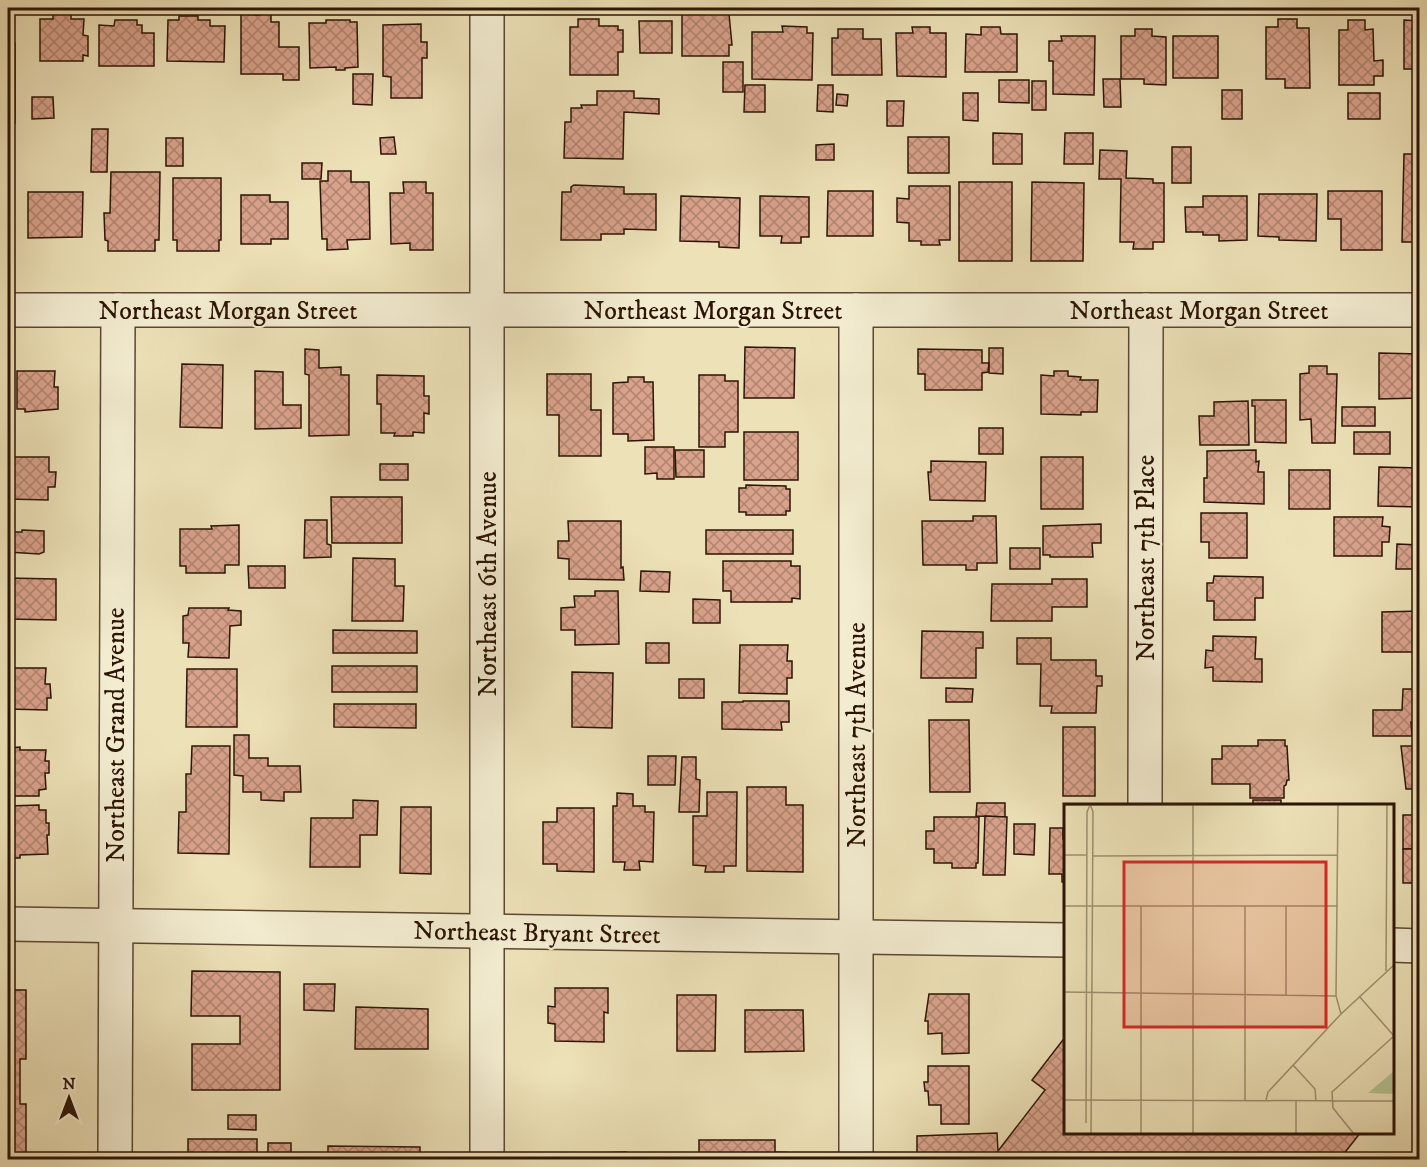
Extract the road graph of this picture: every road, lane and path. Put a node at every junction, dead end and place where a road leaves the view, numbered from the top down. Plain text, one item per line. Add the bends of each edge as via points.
1 (487, 8) edge
2 (487, 309) junction
3 (8, 310) edge
4 (118, 310) junction
5 (856, 310) junction
6 (1146, 310) junction
7 (1419, 310) edge
8 (1145, 804) edge
9 (8, 924) edge
10 (114, 926) junction
11 (487, 931) junction
12 (856, 937) junction
13 (1064, 940) edge
14 (1394, 945) edge
15 (1419, 946) edge
16 (115, 1160) edge
17 (487, 1160) edge
18 (856, 1160) edge

1 - 2 street, Northeast 6th Avenue
2 - 4 street, Northeast Morgan Street
2 - 5 street, Northeast Morgan Street
2 - 11 street, Northeast 6th Avenue
3 - 4 street, Northeast Morgan Street
4 - 10 street, Northeast Grand Avenue
5 - 6 street, Northeast Morgan Street
5 - 12 street, Northeast 7th Avenue
6 - 7 street, Northeast Morgan Street
6 - 8 street, Northeast 7th Place
9 - 10 street, Northeast Bryant Street
10 - 11 street, Northeast Bryant Street
10 - 16 street, Northeast Grand Avenue
11 - 12 street, Northeast Bryant Street
11 - 17 street, Northeast 6th Avenue
12 - 13 street, Northeast Bryant Street
12 - 18 street, Northeast 7th Avenue
14 - 15 street

